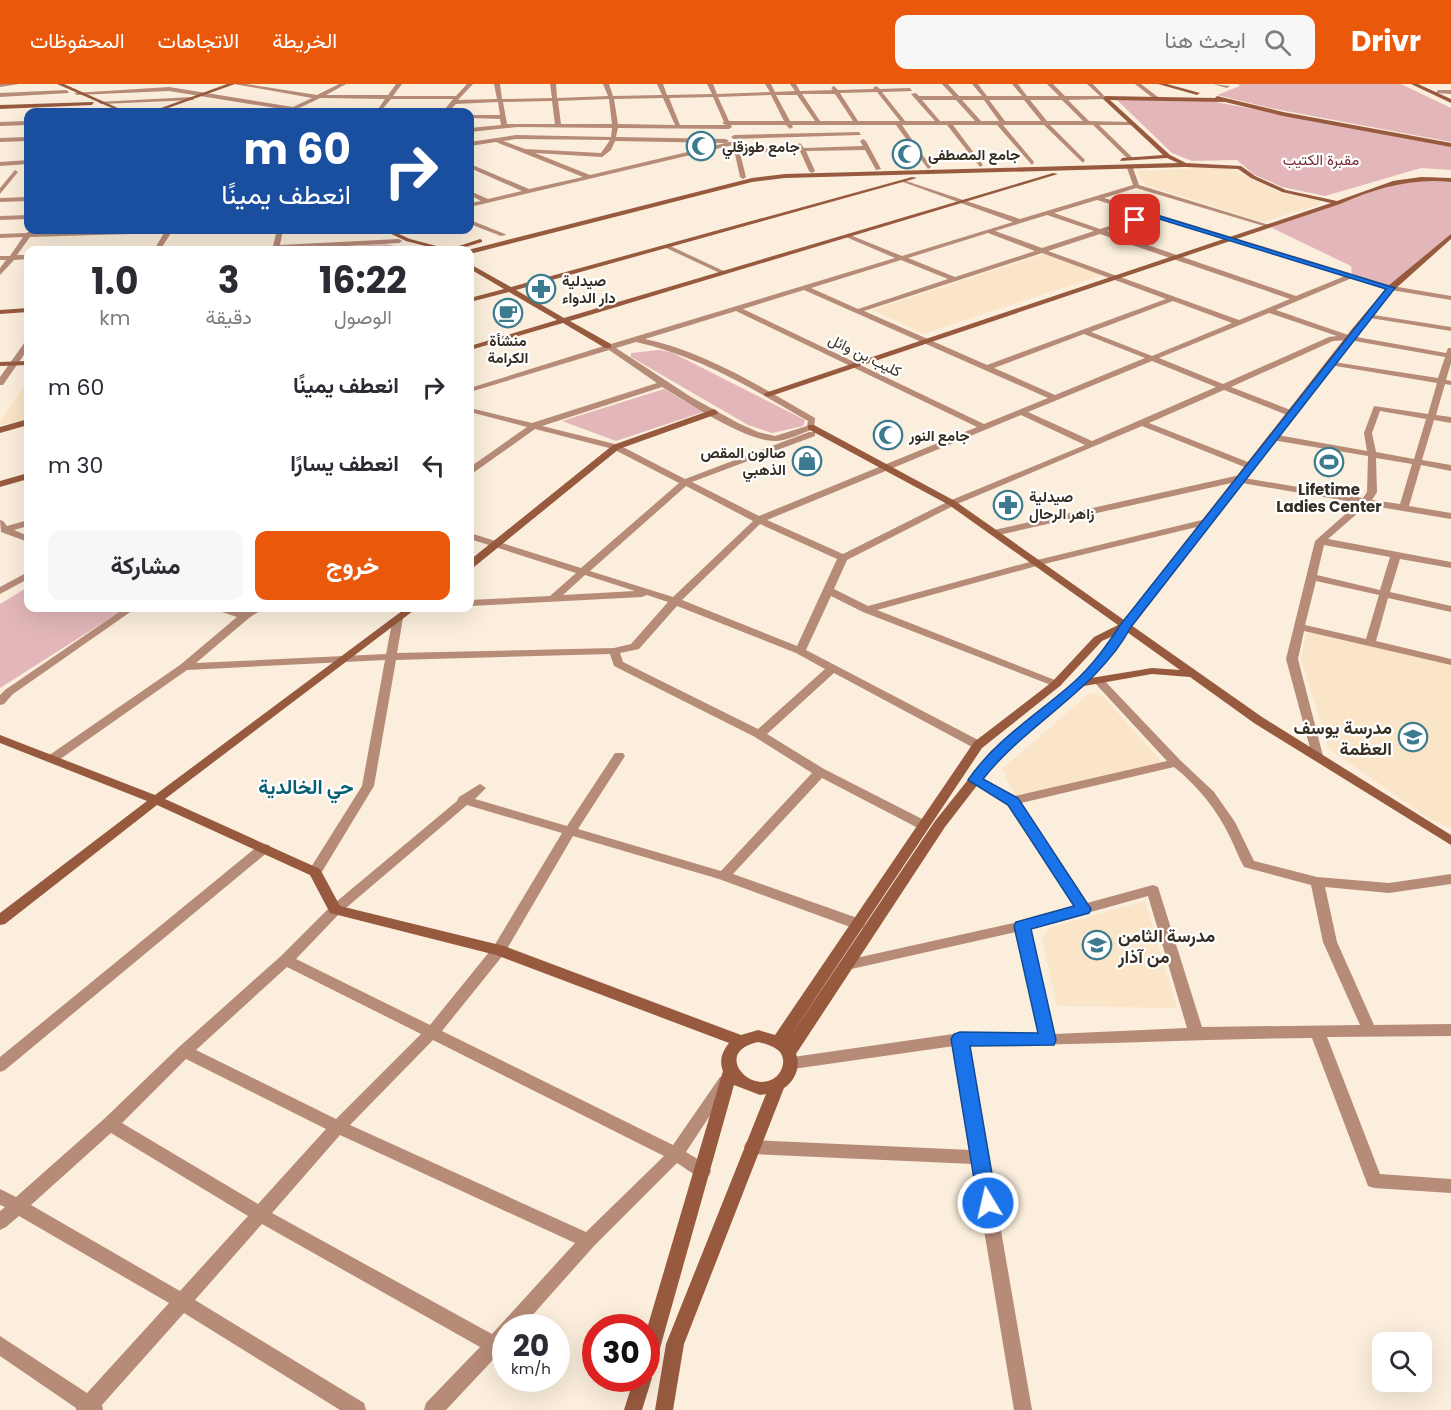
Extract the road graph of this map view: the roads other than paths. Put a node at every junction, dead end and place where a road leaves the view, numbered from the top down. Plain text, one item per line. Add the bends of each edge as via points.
1 (16, 84) edge
2 (49, 84) edge
3 (60, 84) edge
4 (232, 84) edge
5 (237, 84) edge
6 (337, 84) edge
7 (342, 84) edge
8 (399, 84) edge
9 (470, 84) edge
10 (497, 84) edge
11 (553, 84) edge
12 (606, 84) edge
13 (660, 84) edge
14 (710, 84) edge
15 (768, 84) edge
16 (793, 84) edge
17 (831, 84) edge
18 (873, 84) edge
19 (905, 84) edge
20 (945, 84) edge
21 (975, 84) edge
22 (1015, 84) edge
23 (1050, 84) edge
24 (1090, 84) edge
25 (1138, 84) edge
26 (1161, 84) edge
27 (1216, 84) edge
28 (1414, 84) edge
29 (1420, 84) edge
30 (0, 85) edge
31 (1227, 86) dead end
32 (910, 90) junction
33 (879, 91) junction
34 (67, 92) junction
35 (836, 92) junction
36 (1438, 92) junction
37 (77, 93) junction
38 (774, 93) junction
39 (799, 93) junction
40 (1451, 93) edge
41 (203, 94) junction
42 (0, 95) edge
43 (715, 95) junction
44 (319, 96) junction
45 (665, 96) junction
46 (389, 97) junction
47 (612, 97) junction
48 (1155, 97) junction
49 (918, 98) junction
50 (959, 98) junction
51 (984, 98) junction
52 (1025, 98) junction
53 (1061, 98) junction
54 (1105, 98) junction
55 (192, 99) junction
56 (557, 99) junction
57 (0, 100) edge
58 (456, 100) junction
59 (498, 100) junction
60 (1225, 100) junction
61 (1451, 100) edge
62 (101, 102) junction
63 (92, 103) junction
64 (174, 105) junction
65 (24, 106) junction
66 (0, 107) edge
67 (103, 108) edge
68 (115, 108) edge
69 (166, 108) edge
70 (191, 108) edge
71 (287, 108) edge
72 (295, 108) edge
73 (381, 108) edge
74 (449, 108) edge
75 (24, 116) edge
76 (0, 117) edge
77 (474, 117) edge
78 (502, 117) junction
79 (788, 122) junction
80 (818, 122) junction
81 (854, 122) junction
82 (900, 122) junction
83 (938, 122) junction
84 (948, 122) junction
85 (980, 122) junction
86 (24, 123) edge
87 (1001, 123) junction
88 (1045, 123) junction
89 (1091, 123) junction
90 (1131, 123) junction
91 (0, 124) edge
92 (504, 125) junction
93 (558, 125) junction
94 (615, 125) junction
95 (727, 125) junction
96 (678, 126) junction
97 (474, 129) edge
98 (859, 134) junction
99 (795, 135) junction
100 (24, 139) edge
101 (613, 139) junction
102 (0, 140) edge
103 (496, 140) junction
104 (734, 140) junction
105 (474, 143) edge
106 (1451, 145) edge
107 (867, 148) junction
108 (802, 149) junction
109 (524, 151) junction
110 (736, 151) junction
111 (602, 155) junction
112 (1168, 156) junction
113 (1131, 159) junction
114 (611, 160) dead end
115 (1083, 161) junction
116 (24, 162) edge
117 (1032, 163) junction
118 (0, 164) edge
119 (620, 164) dead end
120 (980, 165) junction
121 (1185, 165) junction
122 (474, 167) edge
123 (629, 168) junction
124 (1130, 168) junction
125 (878, 169) junction
126 (1071, 169) junction
127 (930, 170) junction
128 (812, 171) junction
129 (8, 172) dead end
130 (589, 177) junction
131 (744, 177) junction
132 (1451, 180) edge
133 (905, 181) junction
134 (1136, 186) junction
135 (683, 189) dead end
136 (1, 190) edge
137 (527, 190) junction
138 (474, 195) edge
139 (1097, 198) junction
140 (24, 199) edge
141 (0, 200) edge
142 (488, 201) junction
143 (963, 201) junction
144 (1338, 203) junction
145 (474, 205) edge
146 (1047, 213) junction
147 (1153, 214) junction
148 (24, 217) edge
149 (0, 218) edge
150 (1018, 221) junction
151 (474, 224) edge
152 (1266, 225) junction
153 (988, 231) junction
154 (514, 232) dead end
155 (1101, 232) junction
156 (24, 233) edge
157 (29, 234) edge
158 (382, 234) edge
159 (395, 234) edge
160 (503, 235) junction
161 (848, 236) junction
162 (1451, 236) edge
163 (0, 237) edge
164 (1232, 238) junction
165 (399, 241) junction
166 (322, 246) edge
167 (412, 246) edge
168 (433, 246) edge
169 (469, 246) edge
170 (666, 246) junction
171 (474, 251) edge
172 (1042, 251) junction
173 (24, 257) edge
174 (1177, 257) junction
175 (0, 258) edge
176 (11, 258) junction
177 (903, 258) junction
178 (474, 268) edge
179 (0, 273) edge
180 (724, 273) junction
181 (1352, 276) junction
182 (1115, 277) junction
183 (956, 280) junction
184 (803, 287) junction
185 (1391, 288) junction
186 (510, 289) junction
187 (1174, 298) junction
188 (1451, 298) edge
189 (474, 299) edge
190 (1297, 299) junction
191 (24, 303) edge
192 (0, 304) edge
193 (736, 308) junction
194 (24, 310) edge
195 (1269, 310) junction
196 (858, 311) junction
197 (0, 312) edge
198 (1370, 316) junction
199 (564, 321) junction
200 (1237, 322) junction
201 (1451, 329) edge
202 (1087, 333) junction
203 (1349, 338) junction
204 (635, 340) junction
205 (924, 341) junction
206 (608, 346) junction
207 (474, 347) edge
208 (24, 350) edge
209 (1450, 354) edge
210 (1152, 358) junction
211 (15, 363) junction
212 (24, 363) edge
213 (1329, 363) junction
214 (0, 364) edge
215 (855, 365) junction
216 (987, 368) junction
217 (1441, 382) junction
218 (0, 383) edge
219 (664, 383) junction
220 (1451, 383) edge
221 (1224, 387) junction
222 (474, 389) edge
223 (768, 395) junction
224 (1053, 397) junction
225 (474, 411) edge
226 (714, 412) junction
227 (1020, 412) junction
228 (1290, 413) junction
229 (1429, 416) junction
230 (1451, 420) edge
231 (24, 423) edge
232 (1143, 423) junction
233 (535, 425) junction
234 (983, 427) junction
235 (815, 429) junction
236 (0, 430) edge
237 (1272, 437) junction
238 (1094, 445) junction
239 (616, 447) junction
240 (1372, 452) junction
241 (1416, 462) junction
242 (1250, 466) junction
243 (886, 467) junction
244 (474, 468) edge
245 (1451, 468) edge
246 (24, 477) edge
247 (1239, 479) junction
248 (685, 482) junction
249 (0, 484) edge
250 (1366, 501) junction
251 (952, 503) junction
252 (1404, 507) junction
253 (1451, 516) edge
254 (759, 520) junction
255 (1206, 522) junction
256 (24, 524) edge
257 (2, 528) edge
258 (994, 533) junction
259 (24, 537) edge
260 (474, 537) edge
261 (1320, 541) junction
262 (499, 544) junction
263 (1396, 554) junction
264 (843, 558) junction
265 (474, 563) edge
266 (1037, 563) junction
267 (1451, 565) edge
268 (579, 572) junction
269 (24, 576) edge
270 (1312, 578) junction
271 (828, 590) junction
272 (0, 591) edge
273 (650, 594) junction
274 (1385, 594) junction
275 (552, 599) junction
276 (675, 601) junction
277 (474, 603) edge
278 (1451, 609) edge
279 (867, 610) junction
280 (125, 612) edge
281 (232, 612) edge
282 (252, 612) edge
283 (406, 612) edge
284 (245, 616) junction
285 (398, 618) junction
286 (1125, 626) junction
287 (1300, 627) junction
288 (1370, 643) junction
289 (614, 651) junction
290 (800, 651) junction
291 (391, 657) junction
292 (345, 658) junction
293 (1451, 662) edge
294 (184, 667) junction
295 (833, 668) junction
296 (1193, 674) junction
297 (1098, 680) junction
298 (1080, 683) junction
299 (1056, 684) junction
300 (0, 702) edge
301 (759, 734) junction
302 (0, 739) edge
303 (978, 745) junction
304 (619, 756) dead end
305 (1317, 756) junction
306 (52, 759) junction
307 (1176, 763) junction
308 (820, 772) junction
309 (975, 780) junction
310 (480, 788) dead end
311 (156, 800) junction
312 (463, 800) junction
313 (1013, 801) junction
314 (923, 825) junction
315 (571, 829) junction
316 (1451, 841) edge
317 (264, 848) junction
318 (315, 872) junction
319 (724, 876) junction
320 (1451, 879) edge
321 (1317, 882) junction
322 (1084, 909) junction
323 (335, 910) junction
324 (0, 920) edge
325 (858, 924) junction
326 (1022, 926) junction
327 (499, 950) junction
328 (286, 960) junction
329 (847, 965) junction
330 (1451, 1030) edge
331 (433, 1031) junction
332 (1370, 1032) junction
333 (1196, 1033) junction
334 (1318, 1033) junction
335 (960, 1039) junction
336 (1048, 1040) junction
337 (740, 1041) junction
338 (184, 1051) junction
339 (787, 1052) junction
340 (0, 1066) edge
341 (730, 1072) junction
342 (777, 1085) junction
343 (110, 1124) junction
344 (338, 1127) junction
345 (752, 1148) junction
346 (676, 1154) junction
347 (980, 1157) junction
348 (703, 1171) junction
349 (1451, 1186) edge
350 (0, 1196) edge
351 (18, 1206) junction
352 (261, 1215) junction
353 (0, 1222) edge
354 (588, 1240) junction
355 (181, 1301) junction
356 (522, 1314) edge
357 (660, 1318) edge
358 (492, 1334) edge
359 (0, 1345) edge
360 (492, 1347) edge
361 (639, 1392) edge
362 (89, 1409) edge
363 (357, 1410) edge
364 (433, 1410) edge
365 (633, 1410) edge
366 (664, 1410) edge
367 (1023, 1410) edge

1 - 30 street
2 - 34 main road
3 - 37 main road
4 - 41 main road
5 - 44 street
6 - 7 street
7 - 44 street
8 - 46 street
9 - 58 street
10 - 59 street
11 - 56 street
12 - 47 street
13 - 45 street
14 - 43 street
15 - 38 street
16 - 39 street
17 - 35 street
18 - 33 street
19 - 32 street
20 - 50 street
21 - 51 street
22 - 52 street
23 - 53 street
24 - 54 street
25 - 48 street
26 - 60 main road
27 - 31 street
28 - 61 main road
29 - 36 main road
32 - 33 street
32 - 49 street
33 - 35 street
33 - 82 street
34 - 42 street
34 - 63 main road
35 - 39 street
35 - 81 street
36 - 40 street
36 - 61 main road
37 - 41 street via 169,89
37 - 62 main road
38 - 39 street
38 - 43 street
38 - 79 street
39 - 80 street
41 - 55 main road
41 - 71 street
43 - 45 street
43 - 95 street
44 - 46 street
44 - 72 street
45 - 47 street
45 - 96 street
46 - 58 street
46 - 73 street
47 - 56 street
47 - 94 street
48 - 54 main road
48 - 60 main road
49 - 50 street
49 - 83 street
50 - 51 street
50 - 85 street
51 - 52 street
51 - 87 street
52 - 53 street
52 - 88 street
53 - 54 street
53 - 89 street
54 - 90 main road
55 - 62 street
55 - 64 main road
56 - 59 street
56 - 93 street
57 - 65 street
58 - 59 street
58 - 74 street
59 - 78 street
60 - 106 main road
62 - 68 main road
63 - 65 main road
63 - 67 main road
64 - 69 main road
64 - 70 street
65 - 66 main road
75 - 76 street
77 - 78 street
78 - 92 street
79 - 80 street
79 - 95 street
79 - 99 street
80 - 81 street
81 - 82 street
81 - 98 street
82 - 83 street
82 - 127 street
83 - 84 street
84 - 85 street
84 - 120 street
85 - 87 street
86 - 91 street
87 - 88 street
87 - 117 street
88 - 89 street
88 - 115 street
89 - 90 street
89 - 113 street
90 - 112 main road
92 - 93 street
92 - 97 street
93 - 94 street
94 - 96 street
94 - 101 street
95 - 96 street
95 - 104 street
98 - 99 street
98 - 107 street
99 - 104 street
99 - 108 street
100 - 102 street
101 - 103 street
101 - 104 street
101 - 111 street
103 - 105 street
103 - 109 street
104 - 110 street
104 - 123 street
107 - 108 street
107 - 125 street
108 - 110 street
108 - 128 street
109 - 111 street
109 - 130 street
110 - 131 street
111 - 114 street
112 - 113 main road
112 - 121 main road
113 - 115 main road
115 - 117 main road
116 - 118 street
117 - 120 main road
119 - 123 street
120 - 127 main road
121 - 124 main road
121 - 144 main road via 1239,167 1284,191
122 - 137 street
123 - 130 street
124 - 126 main road
124 - 134 street
125 - 127 main road
125 - 128 main road
126 - 127 main road
126 - 143 main road
127 - 133 main road
127 - 171 main road via 752,180
128 - 131 main road
129 - 136 street via 15,172
130 - 137 street
131 - 135 main road
132 - 144 main road via 1398,180
133 - 143 street
133 - 170 main road
134 - 139 street
134 - 152 street
137 - 142 street
138 - 142 street
139 - 146 street
139 - 147 street
140 - 141 street
142 - 145 street
143 - 150 street
143 - 161 main road
144 - 152 main road
146 - 150 street
146 - 155 street
147 - 155 street
147 - 164 street
148 - 149 street
150 - 153 street
151 - 160 street
152 - 164 main road
153 - 172 street
153 - 177 street
154 - 160 main road
155 - 172 street
155 - 174 street
156 - 163 street
157 - 176 street
158 - 165 main road
159 - 168 main road
160 - 169 main road
161 - 177 street
161 - 180 main road
162 - 185 main road
164 - 174 main road
164 - 181 street
165 - 166 street
165 - 167 main road
170 - 180 street
170 - 186 main road
172 - 182 street
172 - 183 street
173 - 176 street
174 - 182 main road
174 - 190 street
175 - 176 street
176 - 179 street
177 - 183 street
177 - 184 street
178 - 186 main road
180 - 199 main road
181 - 185 street
181 - 190 street
182 - 187 street
182 - 205 main road
183 - 196 street
184 - 193 street
184 - 196 street
185 - 188 street
185 - 198 main road
186 - 189 main road
186 - 199 main road
187 - 200 street
187 - 202 street
190 - 195 street
191 - 192 main road
193 - 204 street
193 - 215 street, كليب بن وائل
194 - 197 main road
195 - 200 street
195 - 203 street
196 - 205 street
198 - 201 street
198 - 203 main road
199 - 206 main road
199 - 207 main road
200 - 210 street
202 - 210 street
202 - 216 street
203 - 209 street
203 - 213 main road
203 - 221 street via 1332,339
204 - 206 street
204 - 223 street via 664,344
205 - 215 main road
205 - 216 street
206 - 219 street
206 - 222 street
208 - 211 street
209 - 217 street
210 - 221 street
210 - 224 street
211 - 212 main road
211 - 214 main road
211 - 218 street
213 - 217 street
213 - 228 main road
215 - 223 main road
215 - 234 street, كليب بن وائل
216 - 224 street
217 - 220 street
217 - 229 street
219 - 226 street
219 - 233 street
221 - 228 street
221 - 232 street
223 - 235 street via 812,420
224 - 227 street
225 - 233 street
226 - 235 street via 772,439
226 - 239 main road
227 - 234 street
227 - 238 street
228 - 237 main road
229 - 230 street
229 - 240 street via 1377,408 1368,433
229 - 241 street
231 - 236 main road
232 - 238 street
232 - 242 street
233 - 239 street
233 - 244 street
234 - 243 street
235 - 243 main road
235 - 248 street
237 - 240 street
237 - 242 main road
238 - 251 street
239 - 248 street
239 - 262 main road
240 - 241 street
240 - 250 street via 1372,492
241 - 245 street
241 - 252 street
242 - 247 main road
243 - 251 main road
243 - 254 street
246 - 249 main road
247 - 250 street
247 - 255 main road
247 - 258 street
248 - 254 street
248 - 268 street
250 - 252 street
250 - 261 street
251 - 258 main road
251 - 264 street
252 - 253 street
254 - 264 street
254 - 276 street
255 - 266 street
255 - 286 main road
256 - 257 street
257 - 259 street
258 - 266 main road
260 - 262 street
261 - 263 street
261 - 270 street
262 - 265 main road
262 - 268 street
263 - 267 street
263 - 274 street
264 - 271 street
266 - 279 street
266 - 286 main road
268 - 273 street
268 - 275 street
269 - 272 street
270 - 274 street
270 - 287 street
271 - 279 street
271 - 290 street
273 - 275 street
273 - 276 street
274 - 278 street
274 - 288 street
275 - 277 street
276 - 289 street via 635,646
276 - 290 street
279 - 299 street
280 - 300 street
281 - 284 street
282 - 284 street
283 - 285 main road
284 - 294 street
285 - 291 street
285 - 292 main road
286 - 296 main road
286 - 298 main road via 1113,648
286 - 299 main road via 1098,639
287 - 288 street
287 - 305 street via 1292,659
288 - 293 street
289 - 291 street
289 - 301 street via 618,664
290 - 295 street
291 - 292 street
291 - 318 street via 368,786
292 - 294 street
292 - 311 main road
294 - 306 street
295 - 301 street
295 - 303 street
296 - 297 main road via 1152,671
296 - 305 main road
297 - 298 main road
297 - 307 street
298 - 309 main road via 995,754
299 - 303 main road
301 - 308 street
302 - 306 main road
303 - 314 main road
304 - 315 street
305 - 316 main road
306 - 311 main road
307 - 313 street
307 - 321 street via 1191,774 1238,834 1249,864
308 - 314 street
308 - 319 street
309 - 313 street
309 - 329 main road via 940,824
310 - 312 street
311 - 317 main road
311 - 324 main road
312 - 315 street
312 - 323 street
313 - 322 street
314 - 325 main road
315 - 319 street
315 - 327 street
317 - 318 main road
317 - 340 street
318 - 323 main road
319 - 325 street
320 - 321 street via 1389,888
321 - 332 street via 1330,942
322 - 326 street
322 - 333 street via 1153,890
323 - 327 main road
323 - 328 street
325 - 339 main road
326 - 329 street
326 - 336 street
327 - 331 street
327 - 337 main road
328 - 331 street
328 - 338 street
329 - 339 main road
330 - 332 street
331 - 344 street
331 - 346 street
332 - 334 street
333 - 334 street
333 - 336 street
334 - 349 street via 1374,1181
335 - 336 street
335 - 339 street
335 - 347 street
337 - 339 main road via 758,1036
337 - 341 main road via 728,1056
338 - 343 street
338 - 344 street
339 - 342 main road via 791,1072
341 - 342 main road via 750,1087
341 - 346 street
341 - 348 main road
342 - 345 main road
343 - 351 street
343 - 352 street
344 - 352 street
344 - 354 street
345 - 347 street
345 - 366 main road via 675,1344
346 - 348 street
346 - 354 street
347 - 367 street
348 - 357 main road
350 - 351 street
351 - 353 street
351 - 355 street
352 - 355 street
352 - 358 street
354 - 356 street
355 - 362 street
355 - 363 street
359 - 362 street
360 - 364 street
361 - 365 main road

